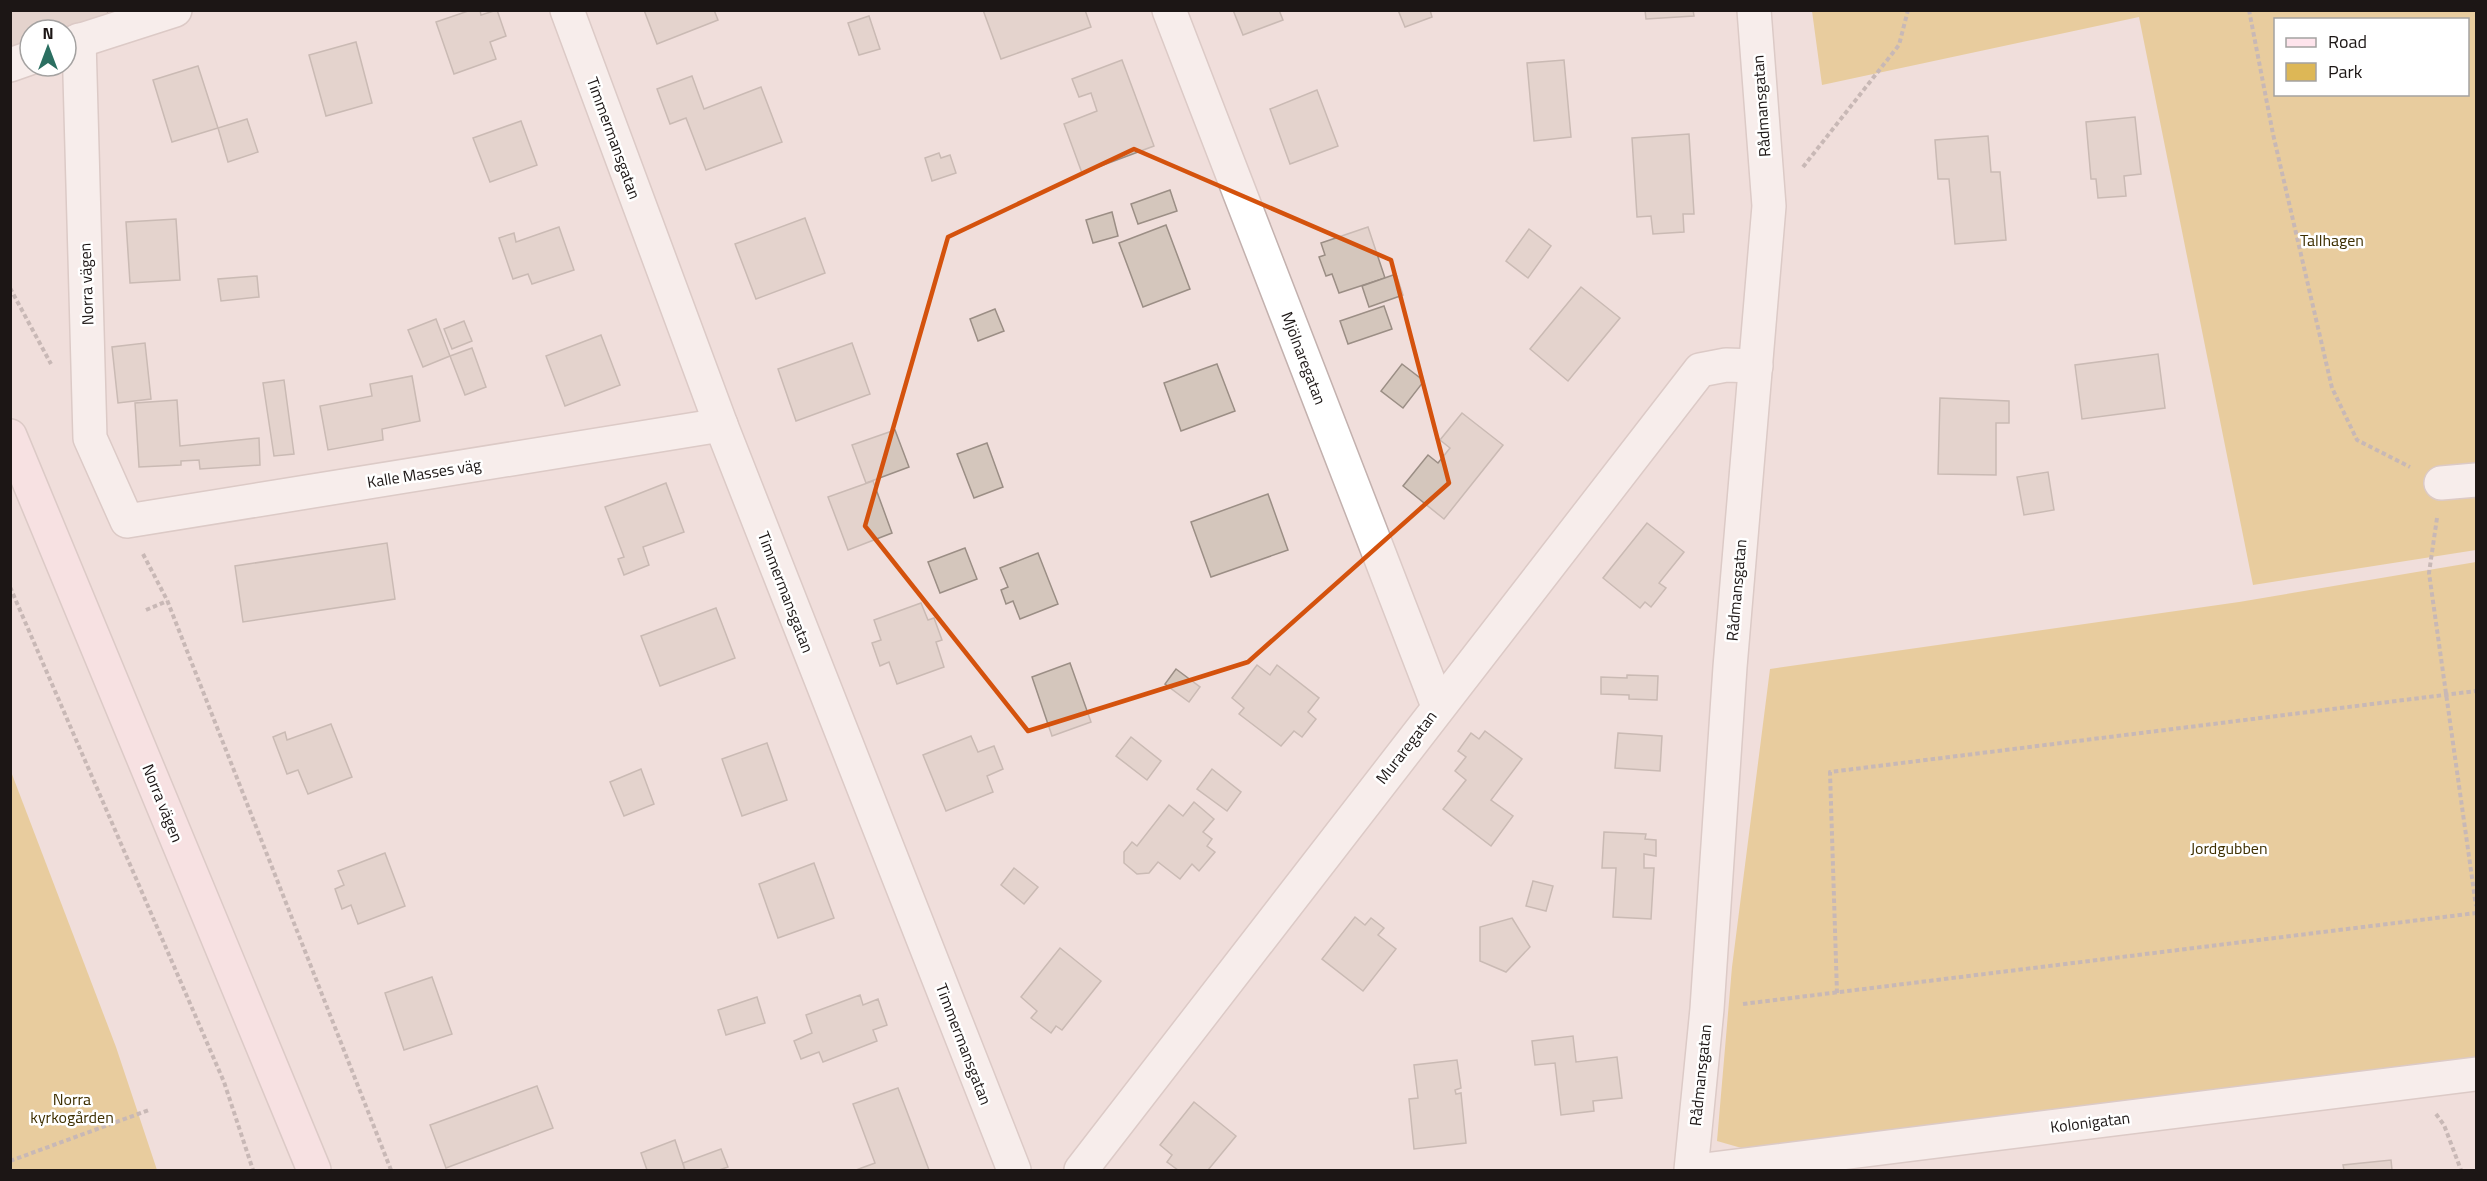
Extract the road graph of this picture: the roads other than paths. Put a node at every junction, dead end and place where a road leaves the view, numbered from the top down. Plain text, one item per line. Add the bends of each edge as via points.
1 (567, 10) edge
2 (1169, 10) edge
3 (1754, 10) edge
4 (161, 13) edge
5 (78, 41) edge
6 (75, 78) edge
7 (1756, 366) junction
8 (721, 425) junction
9 (10, 436) edge
10 (2476, 480) edge
11 (2441, 483) road end
12 (127, 521) joint
13 (1438, 705) junction
14 (2476, 1074) edge
15 (314, 1170) edge
16 (1014, 1170) edge
17 (1081, 1170) edge
18 (1691, 1170) edge
19 (1704, 1170) edge

1 - 8 street, Timmermansgatan
2 - 13 street, Mjölnaregatan
3 - 7 street, Rådmansgatan via 1769,206
4 - 5 street
6 - 12 street, Norra vägen via 90,438
7 - 13 street, Muraregatan via 1726,364 1701,370
7 - 18 street, Rådmansgatan
8 - 12 street, Kalle Masses väg
8 - 16 street, Timmermansgatan
9 - 15 main road, Norra vägen
10 - 11 street
13 - 17 street, Muraregatan
14 - 19 street, Kolonigatan

